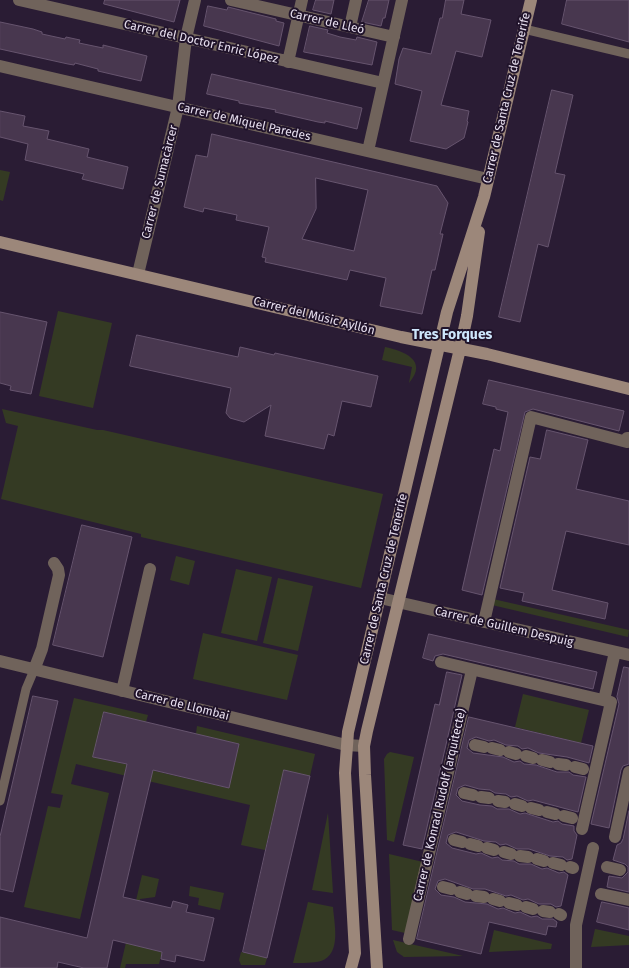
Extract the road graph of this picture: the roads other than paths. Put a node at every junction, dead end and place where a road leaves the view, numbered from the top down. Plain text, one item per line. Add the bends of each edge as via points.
1 (19, 0) edge
2 (195, 0) edge
3 (231, 0) edge
4 (302, 0) edge
5 (356, 0) edge
6 (402, 0) edge
7 (531, 0) edge
8 (247, 2) edge
9 (298, 15) junction
10 (350, 26) junction
11 (524, 29) junction
12 (394, 36) junction
13 (186, 38) junction
14 (629, 54) edge
15 (288, 62) junction
16 (0, 66) edge
17 (383, 83) junction
18 (178, 106) junction
19 (368, 151) junction
20 (488, 179) junction
21 (484, 197) junction
22 (0, 242) edge
23 (138, 274) junction
24 (439, 346) junction
25 (460, 349) junction
26 (629, 389) edge
27 (629, 438) edge
28 (54, 563) dead end
29 (150, 569) dead end
30 (380, 598) junction
31 (399, 602) junction
32 (484, 622) junction
33 (615, 652) junction
34 (629, 655) edge
35 (0, 661) edge
36 (441, 662) dead end
37 (34, 670) junction
38 (472, 670) junction
39 (122, 691) junction
40 (604, 700) junction
41 (346, 744) junction
42 (364, 746) junction
43 (529, 757) junction
44 (629, 773) edge
45 (0, 801) edge
46 (521, 806) junction
47 (624, 822) edge
48 (614, 837) dead end
49 (593, 848) dead end
50 (607, 867) dead end
51 (626, 871) edge
52 (601, 894) dead end
53 (629, 900) edge
54 (409, 939) dead end
55 (351, 968) edge
56 (377, 968) edge
57 (576, 968) edge

1 - 13 street, Carrer del Doctor Enric López
2 - 13 street, Carrer de Sumacàrcer
3 - 8 street, Carrer de Lleó
4 - 9 street
5 - 10 street
6 - 12 street
7 - 11 street, Carrer de Santa Cruz de Tenerife
8 - 9 street, Carrer de Lleó
9 - 10 street, Carrer de Lleó
9 - 15 street
10 - 12 street, Carrer de Lleó
11 - 14 lane
11 - 20 street, Carrer de Santa Cruz de Tenerife
12 - 17 street
13 - 15 street, Carrer del Doctor Enric López
13 - 18 street, Carrer de Sumacàrcer
15 - 17 street, Carrer del Doctor Enric López
16 - 18 street, Carrer de Miquel Paredes
17 - 19 street
18 - 19 street, Carrer de Miquel Paredes
18 - 23 street, Carrer de Sumacàrcer
19 - 20 street, Carrer de Miquel Paredes
20 - 21 street, Carrer de Santa Cruz de Tenerife
21 - 24 street, Carrer de Santa Cruz de Tenerife via 446,312
21 - 25 street, Carrer de Santa Cruz de Tenerife
22 - 23 street, Carrer del Músic Ayllón
23 - 24 street, Carrer del Músic Ayllón
24 - 25 street, Carrer del Músic Ayllón
24 - 30 street, Carrer de Santa Cruz de Tenerife
25 - 26 street, Carrer del Músic Ayllón
25 - 31 street, Carrer de Santa Cruz de Tenerife
27 - 32 street via 627,442 530,417
28 - 37 street via 59,575
29 - 39 street
30 - 31 street, Carrer de Guillem Despuig
30 - 41 street, Carrer de Santa Cruz de Tenerife
31 - 32 street, Carrer de Guillem Despuig
31 - 42 street, Carrer de Santa Cruz de Tenerife
32 - 33 street, Carrer de Guillem Despuig
33 - 34 street, Carrer de Guillem Despuig
33 - 40 street
35 - 37 street, Carrer de Llombai
36 - 38 street
37 - 39 street, Carrer de Llombai
37 - 45 lane via 26,689
38 - 40 street
38 - 43 street, Carrer de Konrad Rudolf (arquitecte)
39 - 41 street, Carrer de Llombai
40 - 43 street via 611,702
41 - 42 street, Carrer de Llombai
41 - 55 street, Carrer de Santa Cruz de Tenerife via 355,953
42 - 56 street, Carrer de Santa Cruz de Tenerife
43 - 46 street
43 - 46 street, Carrer de Konrad Rudolf (arquitecte)
44 - 47 street
46 - 54 street, Carrer de Konrad Rudolf (arquitecte) via 496,900
47 - 48 street
49 - 57 street via 576,926
50 - 51 street
52 - 53 street

